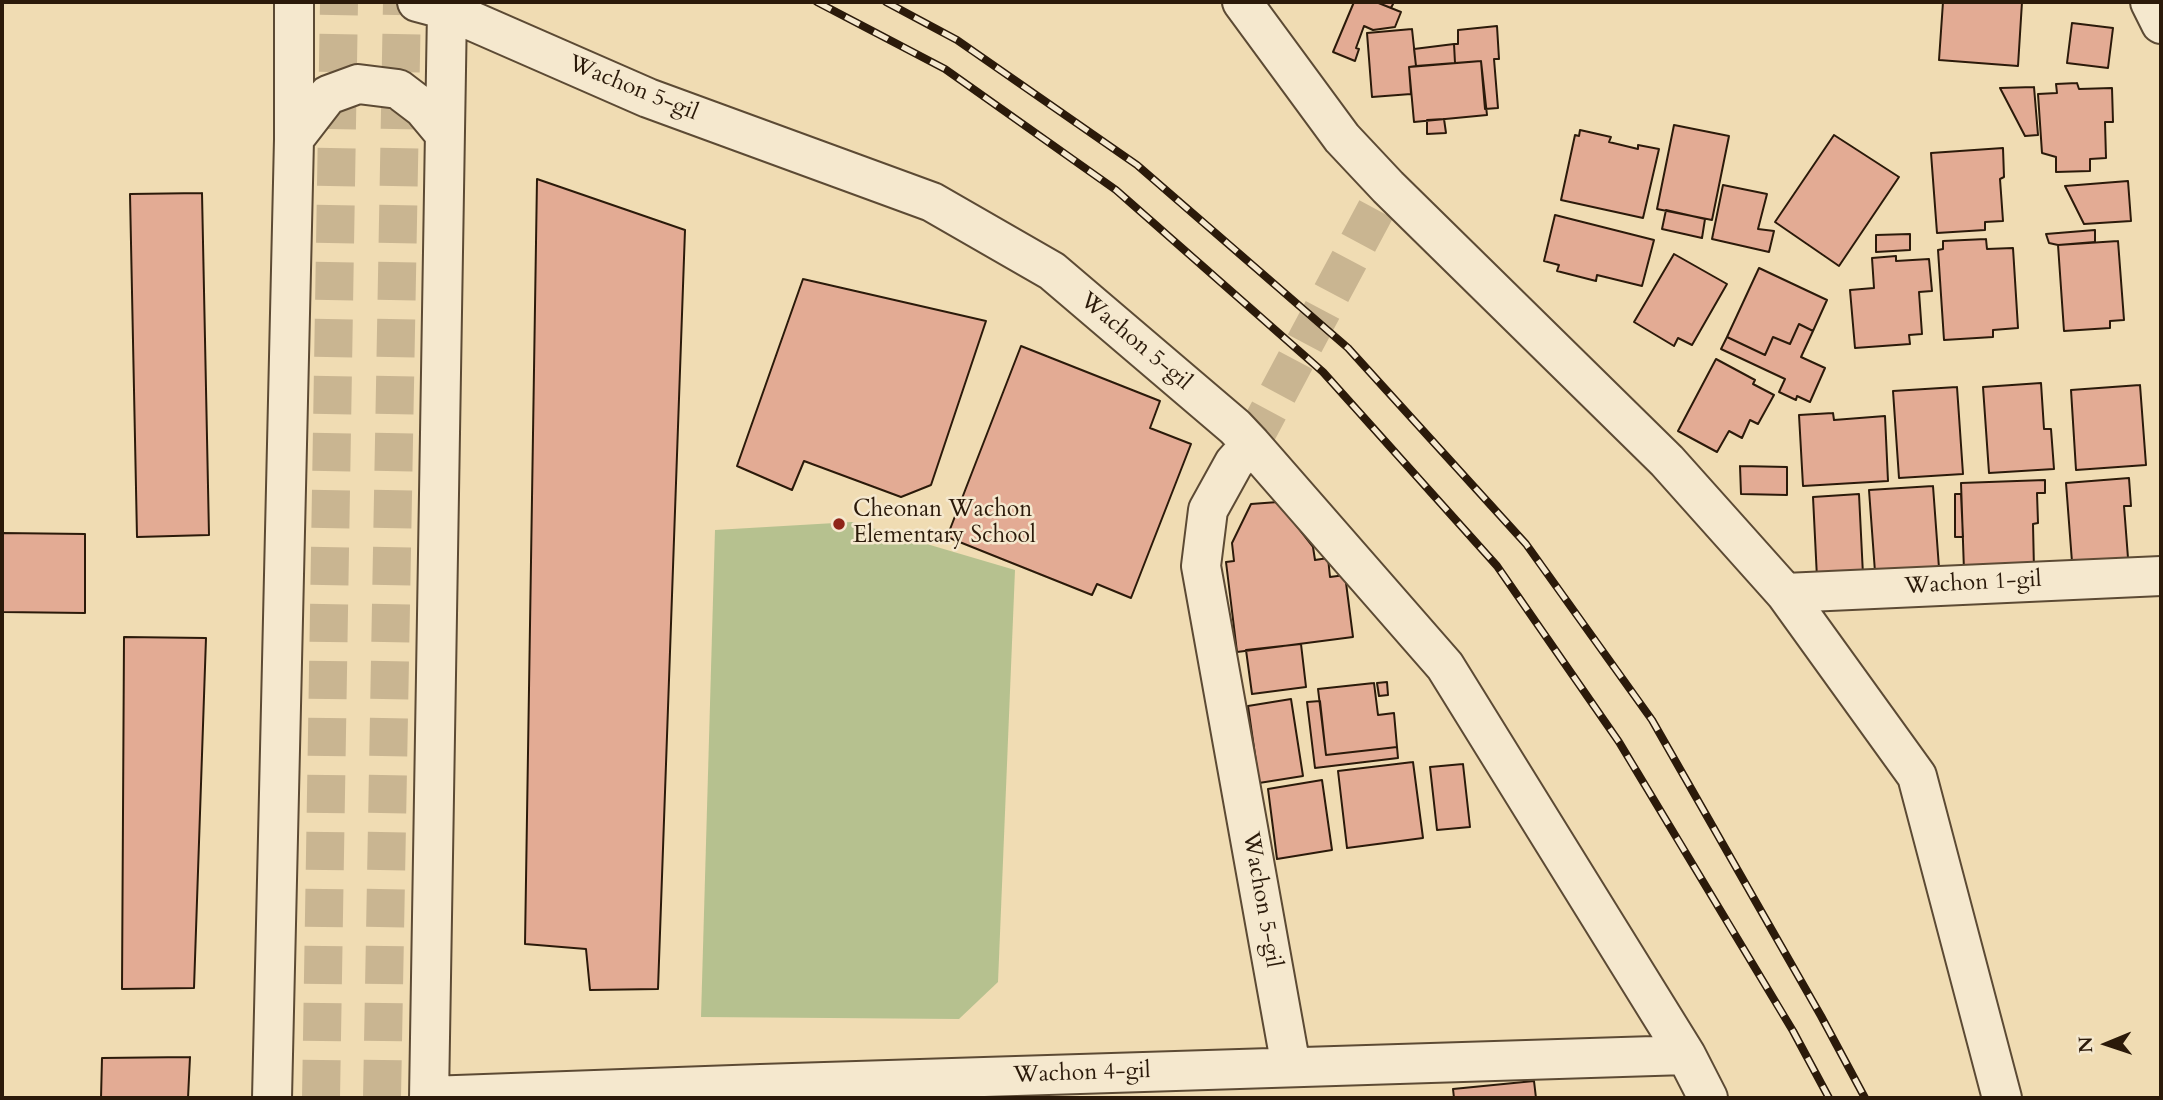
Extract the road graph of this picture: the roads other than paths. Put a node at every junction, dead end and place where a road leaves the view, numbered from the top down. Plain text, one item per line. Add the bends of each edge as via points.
1 (293, 2) edge
2 (1242, 2) edge
3 (2150, 2) edge
4 (432, 6) edge
5 (2161, 24) edge
6 (443, 132) junction
7 (294, 139) junction
8 (1251, 444) junction
9 (2161, 576) edge
10 (1785, 593) junction
11 (1686, 1055) junction
12 (1291, 1067) junction
13 (429, 1097) edge
14 (272, 1098) edge
15 (1708, 1098) edge
16 (2002, 1098) edge

1 - 7 street
2 - 10 street via 1342,138 1667,461
3 - 5 street
4 - 6 street
4 - 8 street, Wachon 5-gil via 648,98 932,202 1052,271
6 - 7 street via 423,107 398,89 358,84 328,94
6 - 13 street
7 - 14 street
8 - 11 street via 1445,666
8 - 12 street, Wachon 5-gil via 1234,463 1208,510 1200,565
9 - 10 street, Wachon 1-gil
10 - 16 street via 1917,776
11 - 12 street, Wachon 4-gil
11 - 15 street
12 - 13 street, Wachon 4-gil

